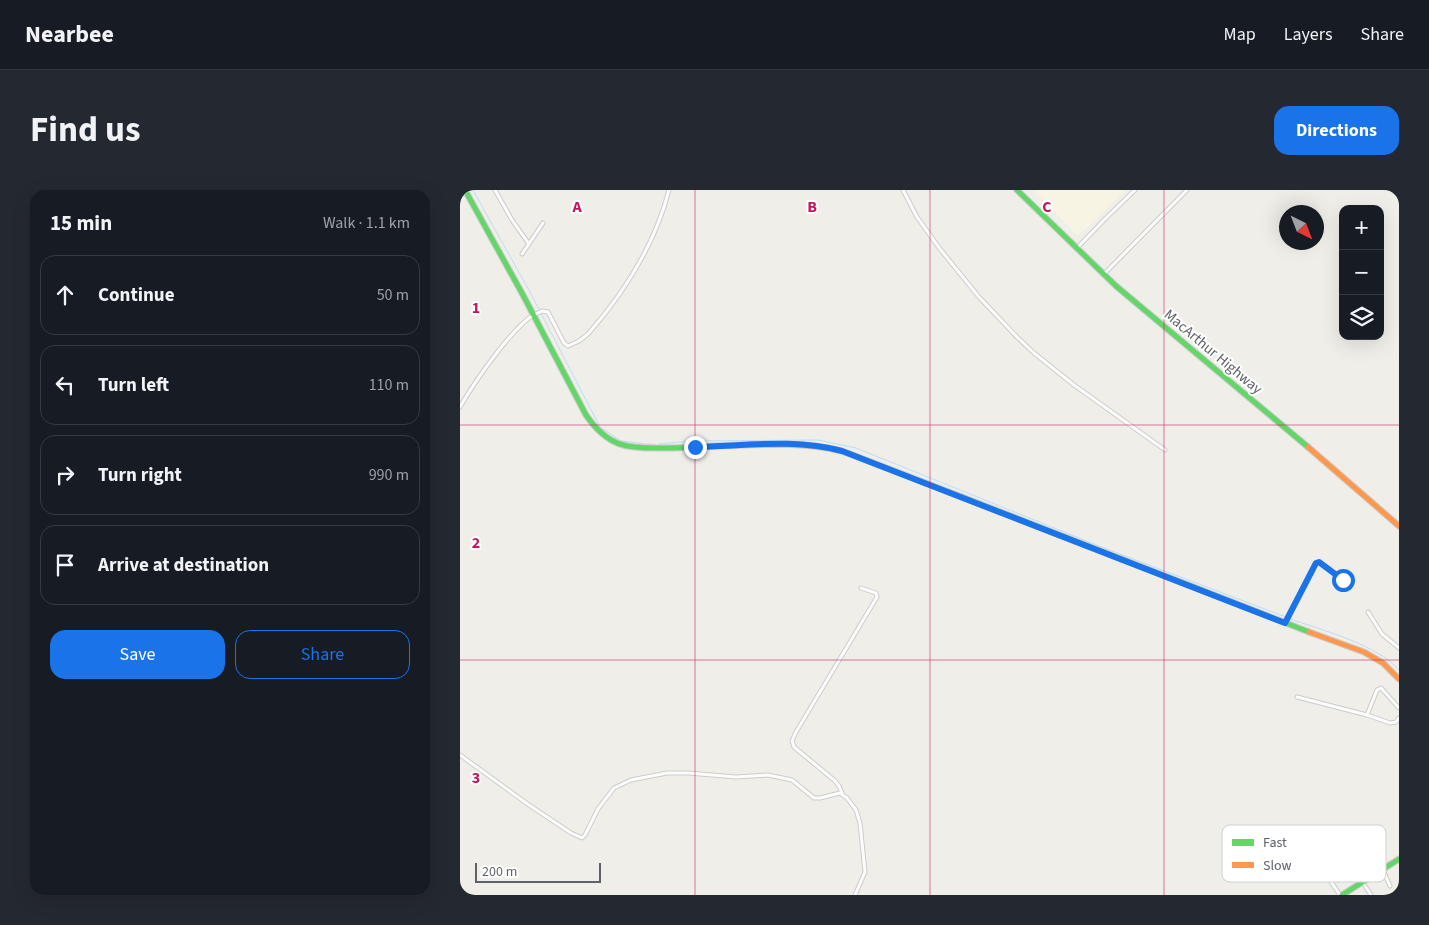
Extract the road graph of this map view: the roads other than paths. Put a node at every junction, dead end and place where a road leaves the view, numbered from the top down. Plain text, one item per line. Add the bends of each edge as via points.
1 (465, 190) edge
2 (495, 190) edge
3 (669, 190) edge
4 (903, 190) edge
5 (1017, 190) edge
6 (1135, 190) edge
7 (1187, 190) edge
8 (543, 223) dead end
9 (528, 244) junction
10 (1077, 249) junction
11 (522, 254) dead end
12 (1104, 275) junction
13 (534, 314) junction
14 (460, 407) edge
15 (1165, 450) dead end
16 (1399, 526) edge
17 (1343, 580) dead end
18 (861, 588) dead end
19 (1368, 612) dead end
20 (1285, 623) junction
21 (1399, 648) edge
22 (1399, 679) edge
23 (1297, 696) dead end
24 (1399, 708) edge
25 (1367, 715) junction
26 (1399, 718) edge
27 (460, 755) edge
28 (842, 794) junction
29 (1399, 859) edge
30 (1386, 868) edge
31 (1386, 877) edge
32 (1332, 882) edge
33 (1363, 883) joint
34 (1390, 886) dead end
35 (855, 895) edge
36 (1341, 895) edge
37 (1371, 895) edge

1 - 13 main road
2 - 9 street
3 - 13 street via 653,236 635,272 588,334 568,346 549,313
4 - 15 street via 940,249 1012,332 1074,385
5 - 10 main road, MacArthur Highway
6 - 10 street
7 - 12 street
8 - 9 street
9 - 11 street
10 - 12 main road, MacArthur Highway
12 - 16 main road, MacArthur Highway
13 - 14 street via 505,343
13 - 20 main road via 590,421 599,433 619,444 646,449 793,444 828,447 864,458
17 - 20 street via 1316,563
18 - 28 street via 876,592 877,596 792,741 799,752 839,786
19 - 21 street via 1382,634
20 - 22 main road via 1364,652 1383,663
23 - 25 street
24 - 25 street via 1379,689
25 - 26 street via 1390,723
27 - 28 street via 529,805 582,838 614,788 627,781 667,773 736,778 768,775 792,780 814,798
28 - 35 street via 856,810 860,823 865,872
29 - 30 main road
31 - 34 street
32 - 36 street
33 - 36 main road
33 - 37 street

